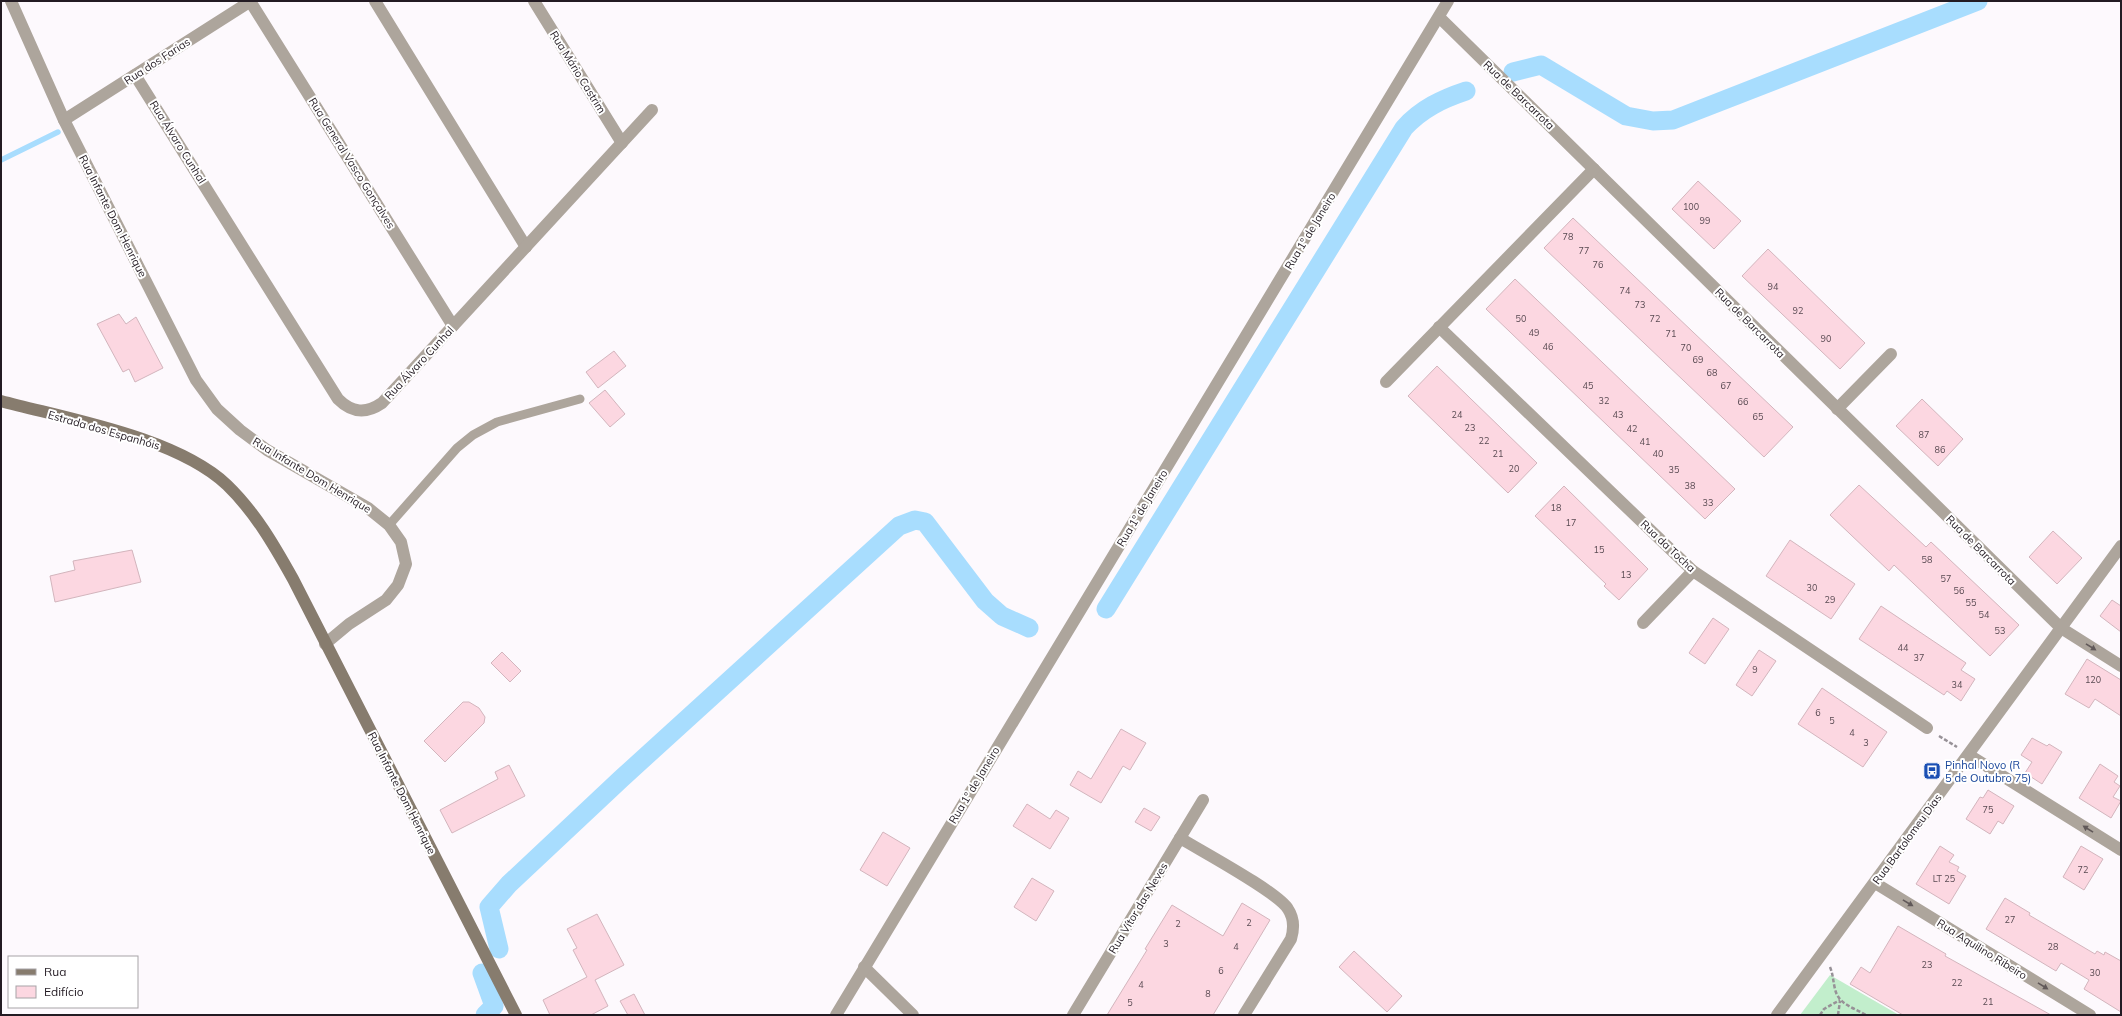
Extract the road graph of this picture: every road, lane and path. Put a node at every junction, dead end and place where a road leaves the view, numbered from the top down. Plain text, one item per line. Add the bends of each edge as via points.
1 (11, 1) edge
2 (251, 1) edge
3 (375, 1) edge
4 (534, 1) edge
5 (1448, 1) edge
6 (1439, 17) junction
7 (136, 74) junction
8 (652, 110) dead end
9 (64, 120) junction
10 (622, 143) junction
11 (1594, 169) junction
12 (526, 247) junction
13 (454, 326) junction
14 (1439, 327) junction
15 (1891, 354) dead end
16 (1386, 382) dead end
17 (580, 399) dead end
18 (1, 401) edge
19 (1837, 409) junction
20 (389, 525) junction
21 (2121, 546) edge
22 (1693, 571) junction
23 (1643, 624) dead end
24 (2061, 628) junction
25 (325, 644) junction
26 (2121, 666) edge
27 (1927, 728) joint
28 (1969, 755) junction
29 (1203, 800) dead end
30 (1180, 838) junction
31 (2121, 850) edge
32 (1875, 883) junction
33 (1823, 954) junction
34 (864, 968) junction
35 (1840, 1000) junction
36 (516, 1015) edge
37 (836, 1015) edge
38 (913, 1015) edge
39 (1073, 1015) edge
40 (1244, 1015) edge
41 (1777, 1015) edge
42 (1820, 1015) edge
43 (1838, 1015) edge
44 (1866, 1015) edge
45 (2090, 1015) edge

1 - 9 street, Rua Infante Dom Henrique
2 - 7 street, Rua dos Farias
2 - 13 street, Rua General Vasco Gonçalves
3 - 12 street
4 - 10 street, Rua Mário Castrim
5 - 6 street, Rua 1º de Janeiro
6 - 11 street, Rua de Barcarrota
6 - 34 street, Rua 1º de Janeiro
7 - 9 street, Rua dos Farias
7 - 13 street, Rua Álvaro Cunhal via 338,399 350,410 364,412 382,403
8 - 10 street, Rua Álvaro Cunhal
9 - 20 street, Rua Infante Dom Henrique via 196,380 217,409 267,450 368,508
10 - 12 street, Rua Álvaro Cunhal
11 - 14 street
11 - 19 street, Rua de Barcarrota
12 - 13 street, Rua Álvaro Cunhal
14 - 16 street
14 - 22 street, Rua da Tocha
15 - 19 street
17 - 20 lane via 496,422 473,435 457,448
18 - 25 main road, Estrada dos Espanhóis via 146,440 185,458 226,484 273,543
19 - 24 street, Rua de Barcarrota
20 - 25 street, Rua Infante Dom Henrique via 401,542 406,564 398,585 386,600 349,624
21 - 24 street, Rua Bartolomeu Dias
22 - 23 street
22 - 27 street, Rua da Tocha
24 -> 26 street, Rua de Barcarrota
24 - 28 street, Rua Bartolomeu Dias
25 - 36 main road, Rua Infante Dom Henrique
27 - 28 path
31 -> 28 street
28 - 32 street, Rua Bartolomeu Dias
29 - 30 street, Rua Vítor das Neves
30 - 39 street, Rua Vítor das Neves
30 - 40 street via 1274,895 1288,909 1292,920 1291,939
32 - 33 street, Rua Bartolomeu Dias
32 -> 45 street, Rua Aquilino Ribeiro
33 - 35 path via 1833,973 1835,990
33 - 41 street, Rua Bartolomeu Dias
34 - 37 street, Rua 1º de Janeiro
34 - 38 street
35 - 42 path via 1824,1009
35 - 43 path
35 - 44 path

